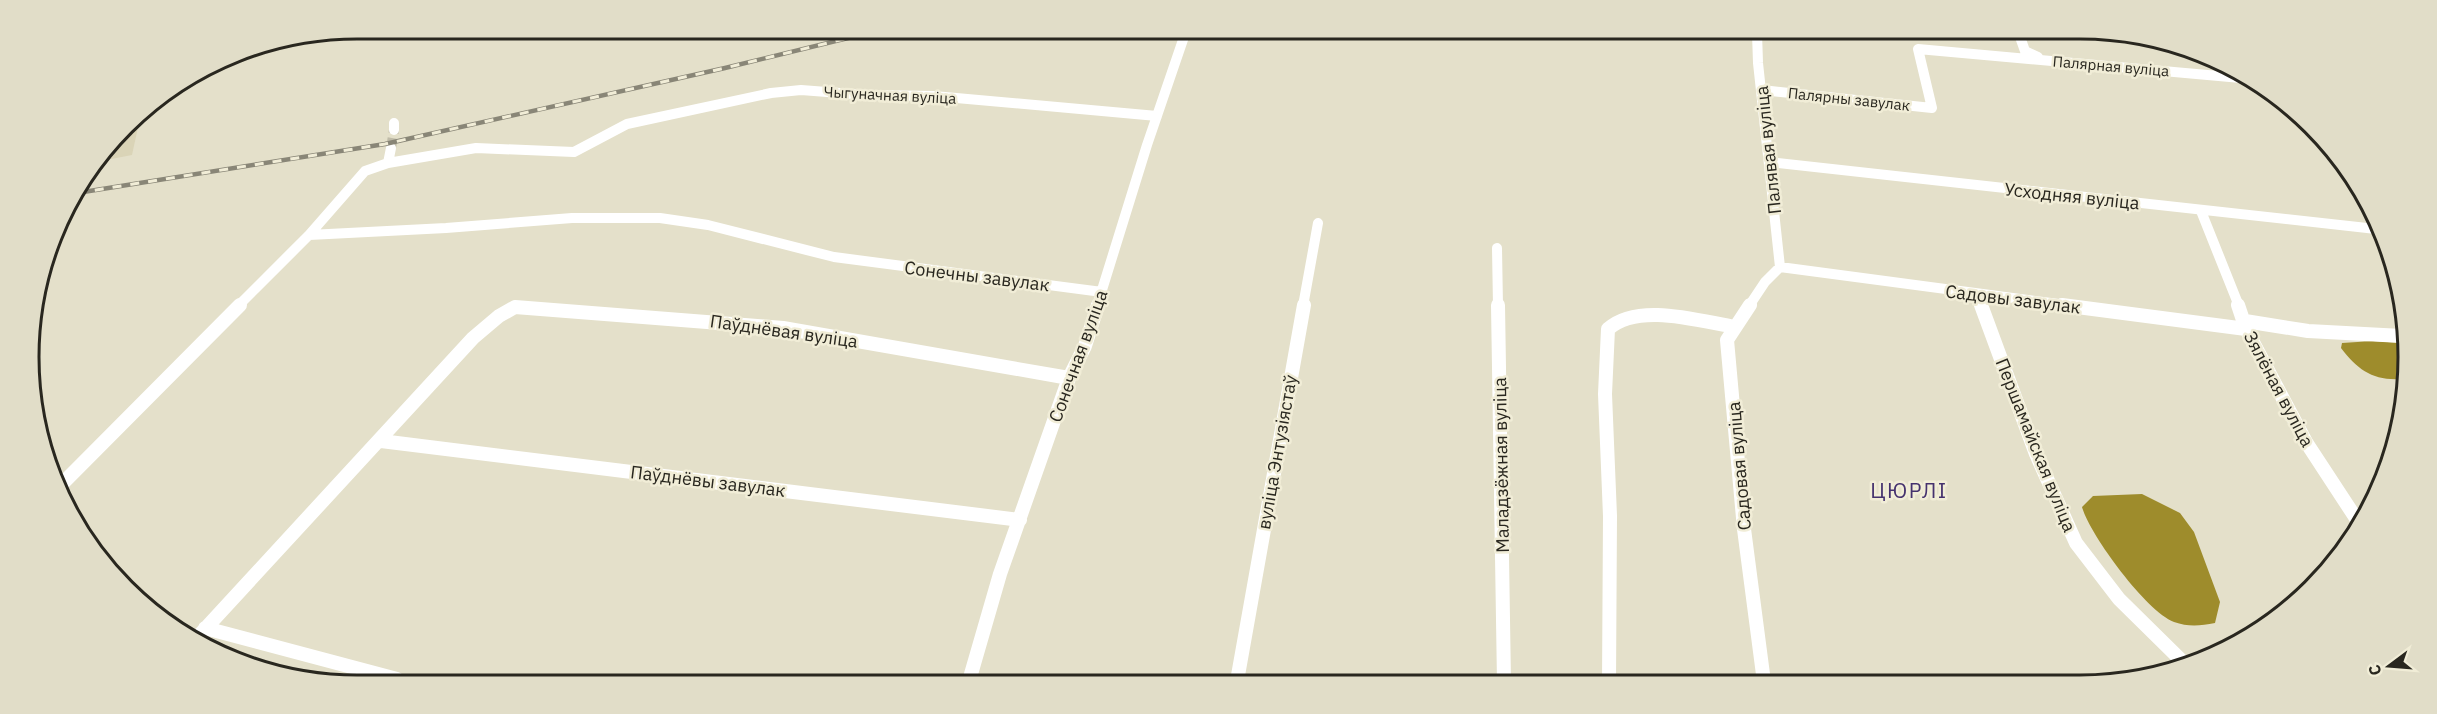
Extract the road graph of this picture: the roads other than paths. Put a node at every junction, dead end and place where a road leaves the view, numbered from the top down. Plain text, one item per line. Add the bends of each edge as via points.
1 (1183, 39) edge
2 (1758, 39) edge
3 (2021, 39) edge
4 (2025, 51) junction
5 (2000, 57) junction
6 (2042, 60) junction
7 (2232, 78) edge
8 (1762, 90) junction
9 (1157, 116) junction
10 (391, 148) tunnel mouth
11 (1769, 162) junction
12 (388, 163) junction
13 (2200, 211) junction
14 (1318, 223) dead end
15 (2371, 228) edge
16 (309, 235) junction
17 (1497, 248) dead end
18 (1780, 267) junction
19 (1102, 292) junction
20 (1977, 295) junction
21 (2245, 325) junction
22 (1735, 327) junction
23 (2397, 336) edge
24 (1069, 378) junction
25 (381, 441) junction
26 (64, 482) edge
27 (2355, 516) edge
28 (1020, 520) junction
29 (205, 628) junction
30 (201, 633) edge
31 (2180, 659) edge
32 (379, 675) edge
33 (971, 675) edge
34 (1238, 675) edge
35 (1504, 675) edge
36 (1609, 675) edge
37 (1763, 675) edge

1 - 9 street, Сонечная вуліца
2 - 8 street, Палявая вуліца
3 - 4 street
4 - 5 street
4 - 6 street
5 - 6 street, Палярны завулак
5 - 8 street, Палярны завулак via 1918,49 1932,108
6 - 7 street, Палярная вуліца
8 - 11 street, Палявая вуліца
9 - 12 street, Чыгуначная вуліца via 934,96 801,90 627,124 574,152 476,148
9 - 19 street, Сонечная вуліца
10 - 12 street
11 - 13 street, Усходняя вуліца
11 - 18 street, Палявая вуліца
12 - 16 street, Чыгуначная вуліца via 366,171
13 - 15 street, Усходняя вуліца
13 - 21 street, Зялёная вуліца
14 - 34 street, вуліца Энтузіястаў
16 - 19 street, Сонечны завулак via 572,218 660,218 708,225 834,257
16 - 26 street, Чыгуначная вуліца
17 - 35 street, Маладзёжная вуліца
18 - 20 street, Садовы завулак
18 - 22 street, Садовая вуліца
19 - 24 street, Сонечная вуліца via 1085,346
20 - 21 street, Садовы завулак
20 - 31 street, Першамайская вуліца via 2036,454 2076,543 2119,599
21 - 23 street, Садовы завулак
21 - 27 street, Зялёная вуліца via 2306,442
22 - 36 street via 1634,314 1618,318 1608,329 1605,394 1610,516
22 - 37 street, Садовая вуліца via 1727,340 1744,529
24 - 25 street, Паўднёвая вуліца via 783,328 515,307 473,338
24 - 28 street, Сонечная вуліца
25 - 28 street, Паўднёвы завулак
25 - 29 street
28 - 33 street, Сонечная вуліца
29 - 30 street
29 - 32 street

